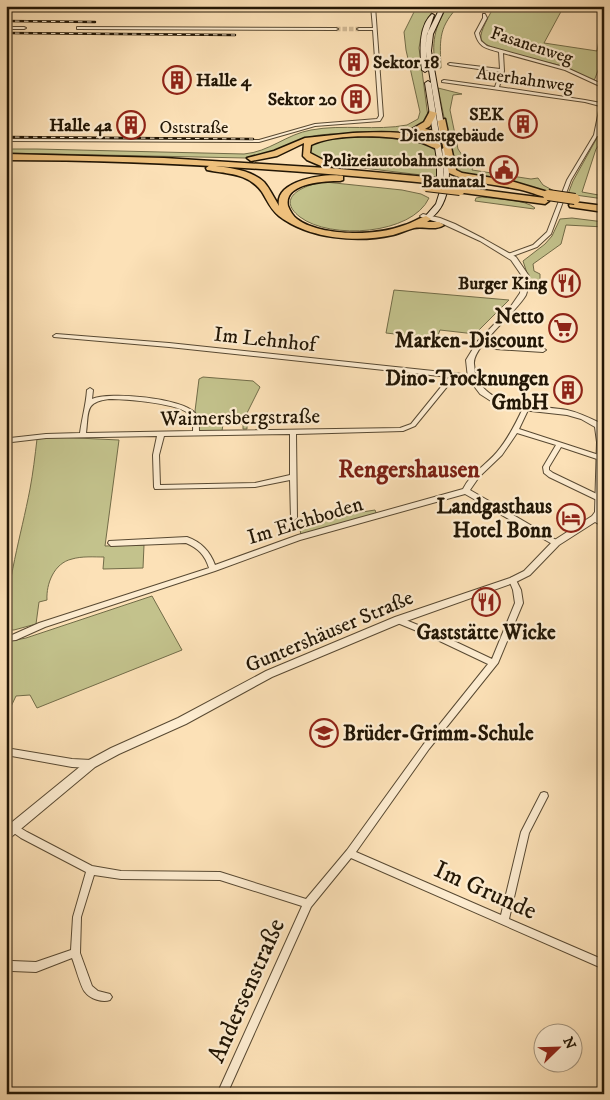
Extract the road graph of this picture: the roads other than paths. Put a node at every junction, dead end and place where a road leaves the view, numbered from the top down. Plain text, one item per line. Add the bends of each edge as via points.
1 (373, 6) edge
2 (438, 6) edge
3 (444, 6) edge
4 (484, 15) dead end
5 (6, 28) edge
6 (24, 28) dead end
7 (78, 28) dead end
8 (336, 29) tunnel mouth
9 (359, 29) tunnel mouth
10 (375, 29) junction
11 (501, 52) junction
12 (450, 64) dead end
13 (502, 71) junction
14 (444, 81) dead end
15 (604, 87) edge
16 (496, 89) junction
17 (604, 99) edge
18 (602, 105) junction
19 (433, 113) junction
20 (442, 121) junction
21 (413, 132) junction
22 (439, 133) junction
23 (394, 135) junction
24 (596, 135) junction
25 (604, 135) edge
26 (322, 137) junction
27 (6, 140) edge
28 (437, 146) junction
29 (6, 157) edge
30 (6, 162) edge
31 (192, 163) junction
32 (352, 172) junction
33 (371, 179) junction
34 (427, 183) junction
35 (546, 198) junction
36 (574, 202) junction
37 (604, 203) edge
38 (439, 206) junction
39 (604, 209) edge
40 (426, 217) junction
41 (293, 220) junction
42 (444, 225) junction
43 (412, 226) junction
44 (398, 230) junction
45 (510, 255) junction
46 (56, 336) dead end
47 (480, 342) junction
48 (543, 350) dead end
49 (454, 376) junction
50 (471, 377) junction
51 (90, 390) dead end
52 (89, 404) junction
53 (526, 408) junction
54 (516, 430) junction
55 (602, 431) edge
56 (292, 433) junction
57 (161, 434) junction
58 (196, 434) junction
59 (83, 435) junction
60 (6, 445) edge
61 (560, 445) junction
62 (600, 458) junction
63 (293, 477) junction
64 (466, 491) junction
65 (600, 499) junction
66 (294, 518) dead end
67 (595, 518) junction
68 (604, 524) edge
69 (111, 543) dead end
70 (556, 543) junction
71 (213, 569) junction
72 (513, 580) junction
73 (398, 620) junction
74 (6, 638) edge
75 (493, 663) junction
76 (6, 751) edge
77 (92, 764) junction
78 (544, 796) dead end
79 (10, 831) edge
80 (350, 853) junction
81 (91, 870) junction
82 (308, 904) junction
83 (504, 920) junction
84 (75, 953) junction
85 (604, 965) edge
86 (12, 966) dead end
87 (108, 997) dead end
88 (222, 1094) edge

1 - 10 street
2 - 19 main road via 422,42
3 - 20 main road via 430,34 428,51
4 - 11 street, Fasanenweg via 477,37 486,47
5 - 6 street
7 - 8 street
9 - 10 street
10 - 27 street, Oststraße via 382,116 379,120 315,125 259,141
11 - 13 street
11 - 15 street, Fasanenweg via 566,69
12 - 13 street
13 - 16 street
14 - 16 street, Auerhahnweg
16 - 18 street, Auerhahnweg
17 - 18 street
18 - 24 street
19 - 21 highway via 427,124
19 - 22 main road
20 - 22 main road
20 - 35 highway via 452,171 511,184
21 - 22 highway
21 - 23 highway
22 - 28 street
22 - 38 main road via 446,158 446,184
23 - 26 highway
23 - 28 highway via 424,139
24 - 25 street
24 - 45 street via 565,189 549,233 541,242
26 - 31 highway via 302,140 266,156
26 - 32 highway via 307,144 308,156
28 - 40 main road via 439,192
29 - 31 highway via 84,157
30 - 31 highway
31 - 32 highway
31 - 33 highway
31 - 41 highway via 252,178 264,188 276,209
32 - 34 highway
33 - 34 highway
33 - 41 highway via 325,178 296,186 287,193 283,202 285,211
34 - 35 highway, bridge
35 - 36 highway
36 - 37 highway
36 - 39 highway
38 - 40 main road
38 - 42 main road
40 - 42 main road
40 - 43 highway
40 - 44 highway
41 - 44 highway via 314,229 347,235
42 - 43 highway
42 - 45 main road
43 - 44 highway
45 - 47 main road via 522,271 525,290 515,307
46 - 49 street, Im Lehnhof
47 - 48 street via 496,347
47 - 50 main road via 470,358
49 - 50 street, Im Lehnhof
49 - 56 street, Waimersbergstraße via 413,425 401,430
50 - 53 street via 487,395 512,406
51 - 52 street
52 - 58 street via 102,396 132,397 183,408 196,419
52 - 59 street
53 - 54 street
53 - 55 street via 584,417
54 - 61 street
54 - 64 street via 500,454
55 - 62 main road
56 - 58 street, Waimersbergstraße
56 - 63 street
57 - 58 street, Waimersbergstraße
57 - 59 street, Waimersbergstraße
57 - 63 street via 156,455 157,487 255,485
59 - 60 street, Waimersbergstraße via 13,439
61 - 62 street
61 - 65 street via 546,471
62 - 65 main road
63 - 66 street
64 - 70 street
64 - 71 street, Im Eichboden via 298,538
65 - 67 main road
67 - 68 street
67 - 70 street, Guntershäuser Straße
69 - 71 street via 187,540 206,552
70 - 72 street, Guntershäuser Straße via 527,573
71 - 74 street, Im Eichboden
72 - 73 main road, Guntershäuser Straße
72 - 75 street, Andersenstraße via 519,602
73 - 75 street
73 - 77 main road, Guntershäuser Straße via 269,674 188,718
75 - 80 street, Andersenstraße via 426,747
76 - 77 street
77 - 79 street, Guntershäuser Straße
78 - 83 street via 525,832
79 - 81 street
80 - 82 street, Andersenstraße
80 - 83 street, Im Grunde
81 - 82 street via 121,875 220,876
81 - 84 street via 78,917
82 - 88 street, Andersenstraße
83 - 85 street, Im Grunde
84 - 86 street via 36,967
84 - 87 street via 88,989 96,995

